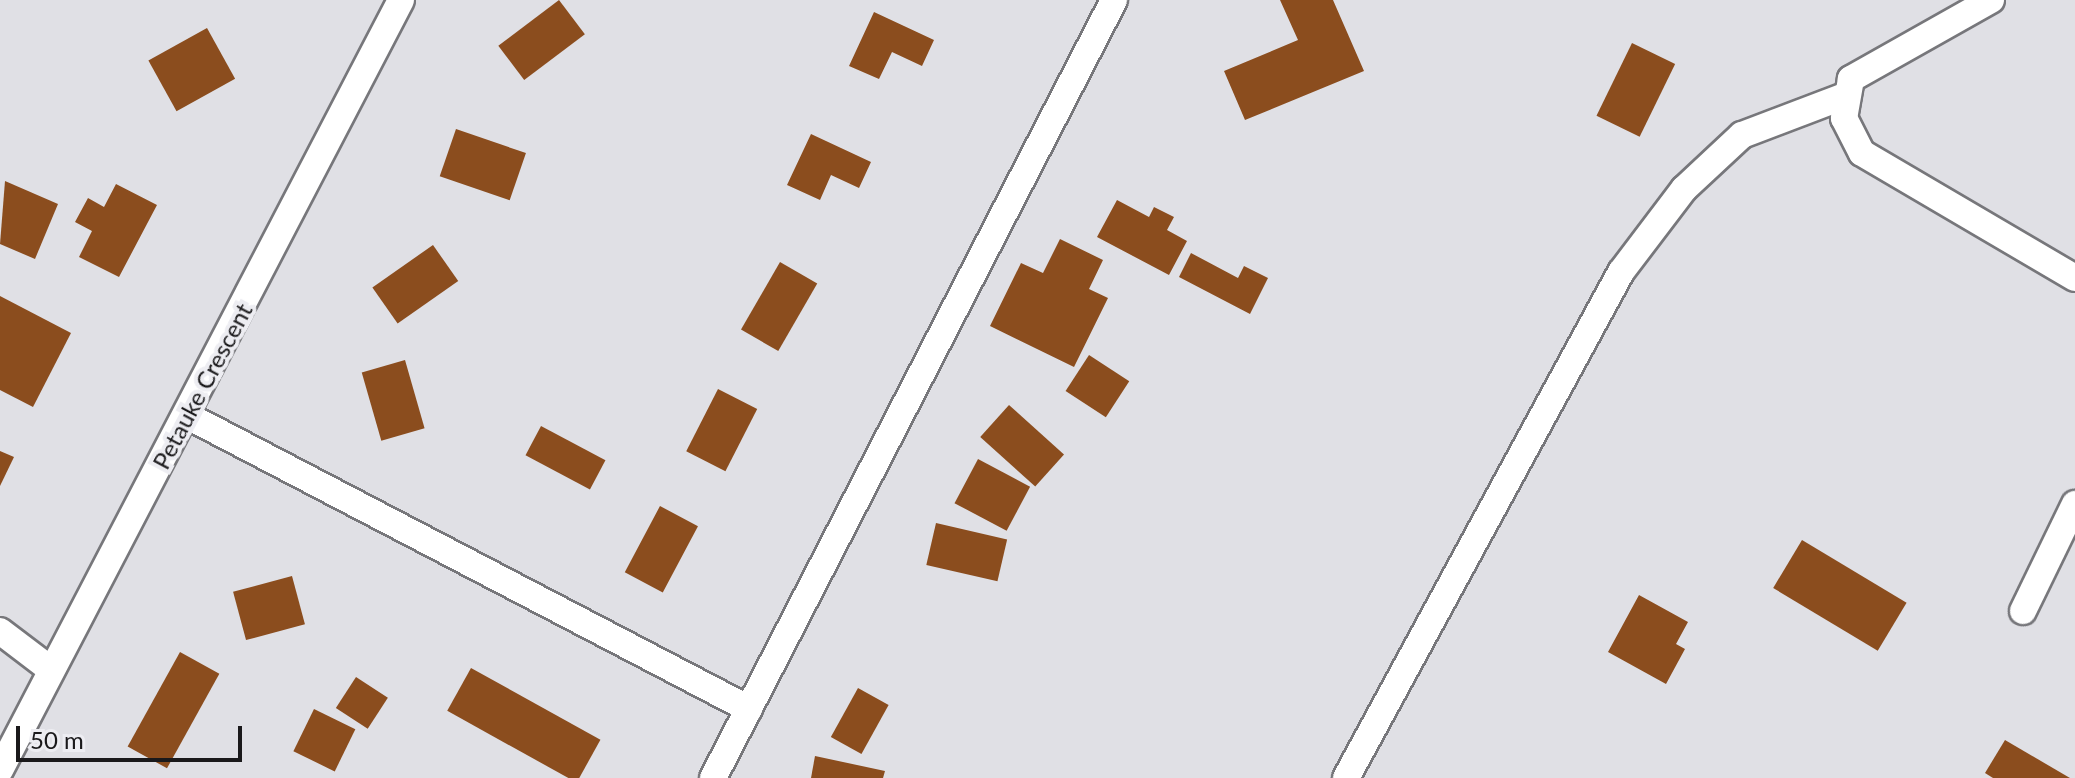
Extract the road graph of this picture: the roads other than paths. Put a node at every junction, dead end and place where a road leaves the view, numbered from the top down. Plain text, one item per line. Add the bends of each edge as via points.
1 (401, 0) edge
2 (1114, 0) edge
3 (1991, 0) edge
4 (1842, 97) junction
5 (2075, 278) edge
6 (186, 415) junction
7 (2075, 504) edge
8 (2023, 611) dead end
9 (0, 631) edge
10 (50, 669) junction
11 (749, 709) junction
12 (0, 770) edge
13 (713, 778) edge
14 (1346, 778) edge

1 - 6 street, Petauke Crescent
2 - 11 street
3 - 4 street via 1851,79
4 - 5 street via 1862,153
4 - 14 street via 1742,135 1684,189 1621,272
6 - 10 street, Petauke Crescent
6 - 11 street
7 - 8 street
9 - 10 street
10 - 12 street, Petauke Crescent
11 - 13 street

